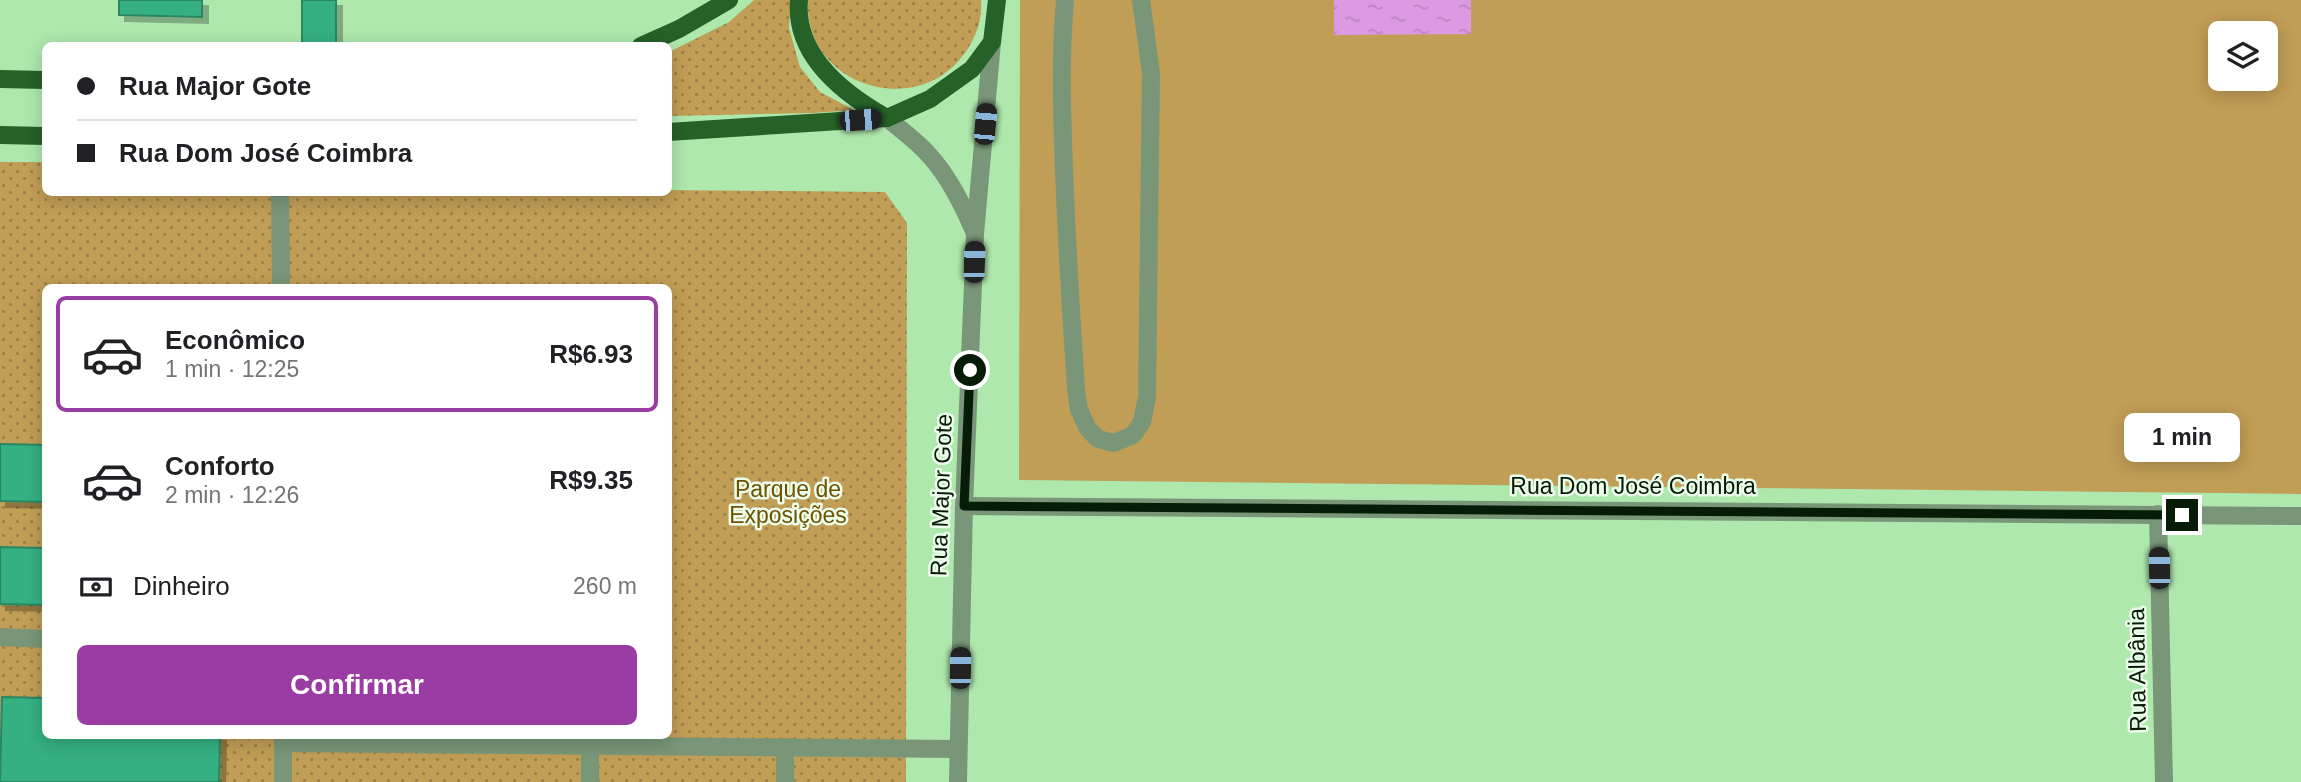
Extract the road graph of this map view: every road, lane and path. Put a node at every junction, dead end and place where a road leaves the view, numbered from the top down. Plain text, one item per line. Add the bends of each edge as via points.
1 (729, 0) edge
2 (799, 0) edge
3 (997, 0) edge
4 (1065, 0) edge
5 (1141, 0) edge
6 (650, 42) edge
7 (992, 42) junction
8 (0, 79) edge
9 (42, 80) edge
10 (887, 118) junction
11 (672, 132) edge
12 (0, 135) edge
13 (42, 136) edge
14 (280, 196) edge
15 (975, 234) junction
16 (281, 284) edge
17 (964, 506) junction
18 (2158, 514) junction
19 (2301, 516) edge
20 (0, 637) edge
21 (42, 639) edge
22 (283, 739) edge
23 (590, 746) junction
24 (785, 747) junction
25 (958, 749) junction
26 (283, 782) edge
27 (590, 782) edge
28 (785, 782) edge
29 (958, 782) edge
30 (2164, 782) edge

1 - 6 main road
2 - 10 main road via 803,35 816,60 834,82
3 - 7 main road, Rua Major Gote
4 - 5 street via 1061,92 1076,389 1088,429 1098,439 1114,443 1133,435 1142,422 1147,397 1150,73
7 - 10 main road via 972,69 952,85
7 - 15 street, Rua Major Gote
8 - 9 main road
10 - 11 main road
10 - 15 street via 941,170
12 - 13 main road
14 - 16 street
15 - 17 street, Rua Major Gote
17 - 18 street, Rua Dom José Coimbra
17 - 25 street, Rua Major Gote
18 - 19 street, Rua Dom José Coimbra
18 - 30 street, Rua Albânia
20 - 21 street
22 - 23 street
22 - 26 street
23 - 24 street
23 - 27 street
24 - 25 street
24 - 28 street
25 - 29 street, Rua Major Gote

